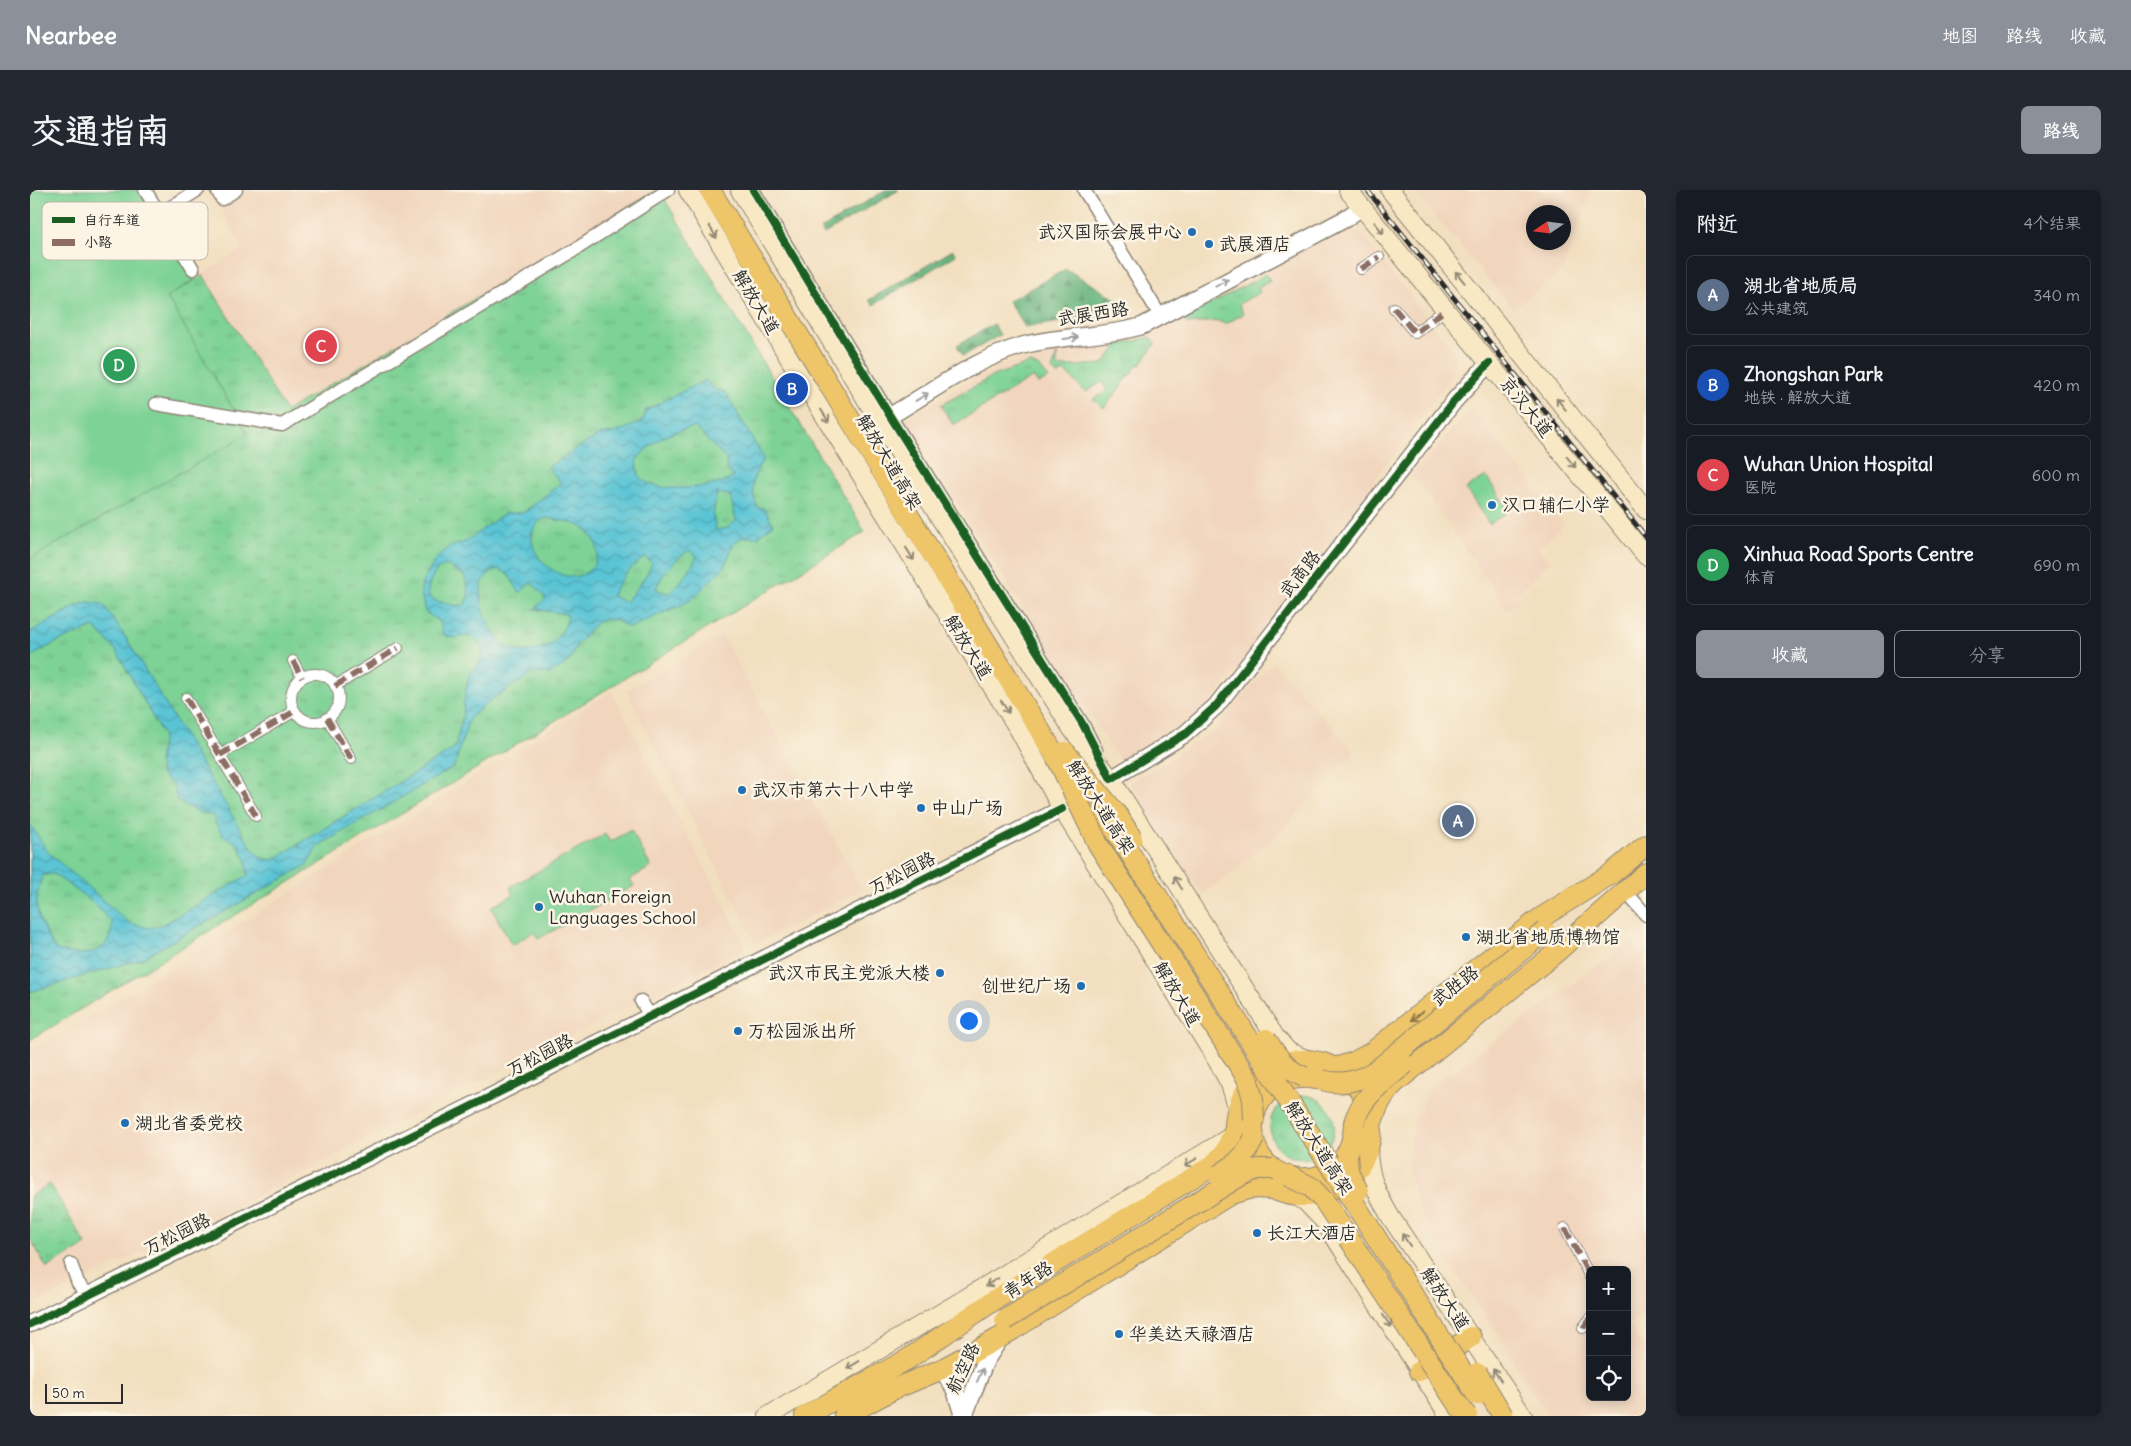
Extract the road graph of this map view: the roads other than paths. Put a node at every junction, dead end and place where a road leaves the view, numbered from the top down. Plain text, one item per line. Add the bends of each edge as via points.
1 (145, 190) edge
2 (198, 190) edge
3 (217, 190) edge
4 (236, 190) edge
5 (668, 190) edge
6 (688, 190) edge
7 (710, 190) edge
8 (723, 190) edge
9 (740, 190) edge
10 (753, 190) edge
11 (1084, 190) edge
12 (1348, 190) edge
13 (1390, 190) edge
14 (152, 202) edge
15 (179, 202) edge
16 (1362, 207) junction
17 (1379, 257) dead end
18 (188, 260) edge
19 (193, 269) dead end
20 (1361, 269) dead end
21 (1394, 308) dead end
22 (1446, 309) junction
23 (1161, 317) junction
24 (1489, 363) junction
25 (156, 404) dead end
26 (885, 419) junction
27 (1646, 510) edge
28 (1646, 556) edge
29 (398, 648) dead end
30 (292, 661) dead end
31 (302, 678) junction
32 (335, 686) junction
33 (186, 698) dead end
34 (295, 711) junction
35 (327, 718) junction
36 (220, 755) junction
37 (1061, 755) junction
38 (351, 758) dead end
39 (1111, 779) junction
40 (1062, 809) junction
41 (256, 816) dead end
42 (1646, 845) edge
43 (1646, 873) edge
44 (1612, 874) junction
45 (1625, 891) junction
46 (1646, 915) edge
47 (1550, 936) junction
48 (642, 1001) dead end
49 (650, 1016) junction
50 (1335, 1068) junction
51 (1306, 1069) junction
52 (1243, 1126) junction
53 (1371, 1126) junction
54 (1368, 1149) junction
55 (1347, 1153) junction
56 (1281, 1172) junction
57 (1272, 1190) junction
58 (1298, 1197) junction
59 (1565, 1228) dead end
60 (71, 1264) dead end
61 (1586, 1269) edge
62 (89, 1294) junction
63 (1002, 1323) junction
64 (30, 1324) edge
65 (1586, 1325) edge
66 (1583, 1328) dead end
67 (1471, 1337) junction
68 (908, 1359) junction
69 (942, 1369) junction
70 (1419, 1371) junction
71 (887, 1393) junction
72 (768, 1416) edge
73 (806, 1416) edge
74 (844, 1416) edge
75 (857, 1416) edge
76 (963, 1416) edge
77 (1449, 1416) edge
78 (1467, 1416) edge
79 (1478, 1416) edge
80 (1492, 1416) edge
81 (1502, 1416) edge
82 (1523, 1416) edge

1 - 14 street
2 - 15 street
3 - 4 street via 222,199
5 - 25 street via 573,252 282,425
6 -> 40 main road, 解放大道 via 1019,730
7 - 37 main road, 解放大道高架
8 - 37 main road, 解放大道高架
9 - 26 main road
10 - 26 street
11 - 23 street
12 - 16 main road, 京汉大道
27 -> 13 main road, 京汉大道
16 -> 22 main road, 京汉大道
23 -> 16 street, 武展西路
17 - 20 street
18 - 19 street
21 - 22 street via 1414,333
22 - 24 main road, 京汉大道
26 -> 23 street, 武展西路 via 967,370 1003,353 1039,342 1114,334
24 -> 28 main road, 京汉大道
24 - 39 street, 武商路 via 1455,400 1216,706 1185,734
26 - 39 main road via 1072,729
29 - 32 street
30 - 31 street
31 - 32 street via 317,674
31 - 34 street via 292,689
32 - 35 street via 338,700
33 - 36 street
34 - 35 street via 306,720
34 - 36 street
35 - 38 street
36 - 41 street
37 - 51 main road, bridge via 1122,822 1280,1062 1294,1073
37 - 52 main road, bridge via 1098,844 1247,1078 1253,1099
37 - 79 main road, 解放大道高架, bridge
37 - 80 main road, 解放大道高架, bridge
51 -> 39 main road via 1298,1057 1276,1038
40 - 49 street, 万松园路
40 - 52 main road, 解放大道 via 1218,1062 1230,1084
42 - 44 main road, 武胜路
43 - 45 main road, 武胜路
44 - 47 main road
44 -> 50 main road, 武胜路 via 1539,919 1367,1056
45 - 46 street
45 - 47 main road
45 - 53 main road, 武胜路 via 1554,954 1385,1092
47 - 51 main road, bridge via 1370,1074 1342,1084
47 - 55 main road, bridge via 1366,1098 1356,1114 1352,1144
48 - 49 street
49 - 62 street, 万松园路
50 - 51 main road
50 - 53 main road via 1352,1080 1359,1090
51 - 52 main road, bridge via 1267,1093
52 - 56 main road via 1261,1155
52 - 57 main road via 1237,1145 1242,1159 1251,1172
52 - 63 main road, bridge via 1246,1153 1230,1168
52 - 68 main road, 青年路 via 1213,1164 996,1299
52 -> 72 main road
53 - 54 main road
54 - 58 main road via 1357,1170 1340,1186 1318,1195
67 -> 54 main road, 解放大道 via 1375,1191
55 - 56 main road, bridge via 1326,1173 1308,1178
55 - 81 main road, bridge via 1348,1171 1354,1186 1486,1386
56 - 63 main road, bridge via 1257,1169 1240,1176
56 - 78 main road, bridge via 1311,1187 1325,1202
57 - 58 main road
57 - 63 main road, 青年路 via 1252,1188 1222,1198
58 -> 70 main road via 1325,1222
59 - 61 street
60 - 62 street via 78,1283
62 - 64 street, 万松园路
63 - 68 main road
63 - 69 main road, 青年路
63 - 71 main road
76 -> 63 street, 航空路
65 - 66 street
67 - 70 main road
82 -> 67 main road, 解放大道
68 - 73 main road, 青年路
69 - 71 main road, 青年路
69 - 76 street, 航空路 via 955,1390
70 - 77 main road
71 - 74 main road, 青年路
71 - 75 main road

